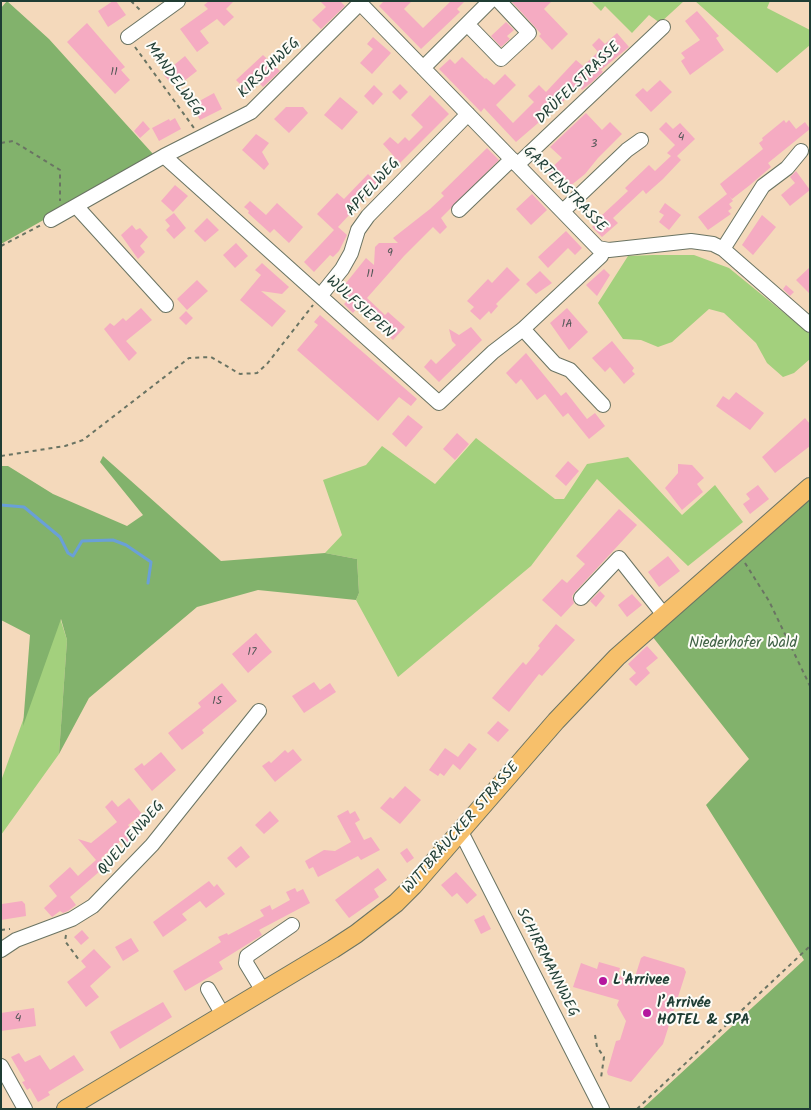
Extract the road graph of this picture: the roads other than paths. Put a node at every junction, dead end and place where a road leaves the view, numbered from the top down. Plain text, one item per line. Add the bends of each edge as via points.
1 (178, 1) edge
2 (490, 1) edge
3 (499, 1) edge
4 (359, 2) edge
5 (467, 24) junction
6 (662, 27) dead end
7 (128, 37) road end
8 (423, 68) junction
9 (468, 114) junction
10 (642, 140) dead end
11 (801, 151) dead end
12 (164, 156) junction
13 (515, 162) junction
14 (76, 206) junction
15 (459, 210) dead end
16 (563, 211) junction
17 (56, 217) road end
18 (723, 249) junction
19 (603, 251) junction
20 (321, 295) junction
21 (166, 305) dead end
22 (810, 325) edge
23 (523, 328) junction
24 (603, 405) dead end
25 (810, 487) edge
26 (581, 598) dead end
27 (664, 615) junction
28 (259, 711) dead end
29 (461, 832) junction
30 (292, 925) dead end
31 (1, 950) edge
32 (208, 989) dead end
33 (263, 991) junction
34 (223, 1015) junction
35 (1, 1066) edge
36 (26, 1109) edge
37 (66, 1109) edge
38 (602, 1109) edge

1 - 7 street
2 - 5 street
3 - 5 street via 529,33 501,59
4 - 8 street, GARTENSTRASSE
4 - 12 street, KIRSCHWEG via 251,112
5 - 8 street
6 - 13 street, DRÜFELSTRASSE
8 - 9 street, GARTENSTRASSE
9 - 13 street, GARTENSTRASSE
9 - 20 street, APFELWEG via 368,216 358,230 342,269
10 - 16 street via 627,150
11 - 18 street via 787,168 763,186
12 - 14 street
12 - 20 street, WULFSIEPEN
13 - 15 street, DRÜFELSTRASSE
13 - 16 street, GARTENSTRASSE
14 - 17 street
14 - 21 street
16 - 19 street, GARTENSTRASSE
18 - 19 street, GARTENSTRASSE via 691,241
18 - 22 street, GARTENSTRASSE
19 - 23 street, WULFSIEPEN
20 - 23 street, WULFSIEPEN via 439,403
23 - 24 street via 555,364 570,370
25 - 27 main road, WITTBRÄUCKER STRASSE
26 - 27 street via 619,558
27 - 29 main road, WITTBRÄUCKER STRASSE via 617,657 556,721
28 - 31 street, QUELLENWEG via 152,844 98,901 83,913 19,938
29 - 33 main road, WITTBRÄUCKER STRASSE via 413,886 375,919
29 - 38 street, SCHIRRMANNWEG
30 - 33 street via 247,956 246,963
32 - 34 street
33 - 34 main road, WITTBRÄUCKER STRASSE
34 - 37 main road, WITTBRÄUCKER STRASSE
35 - 36 street

